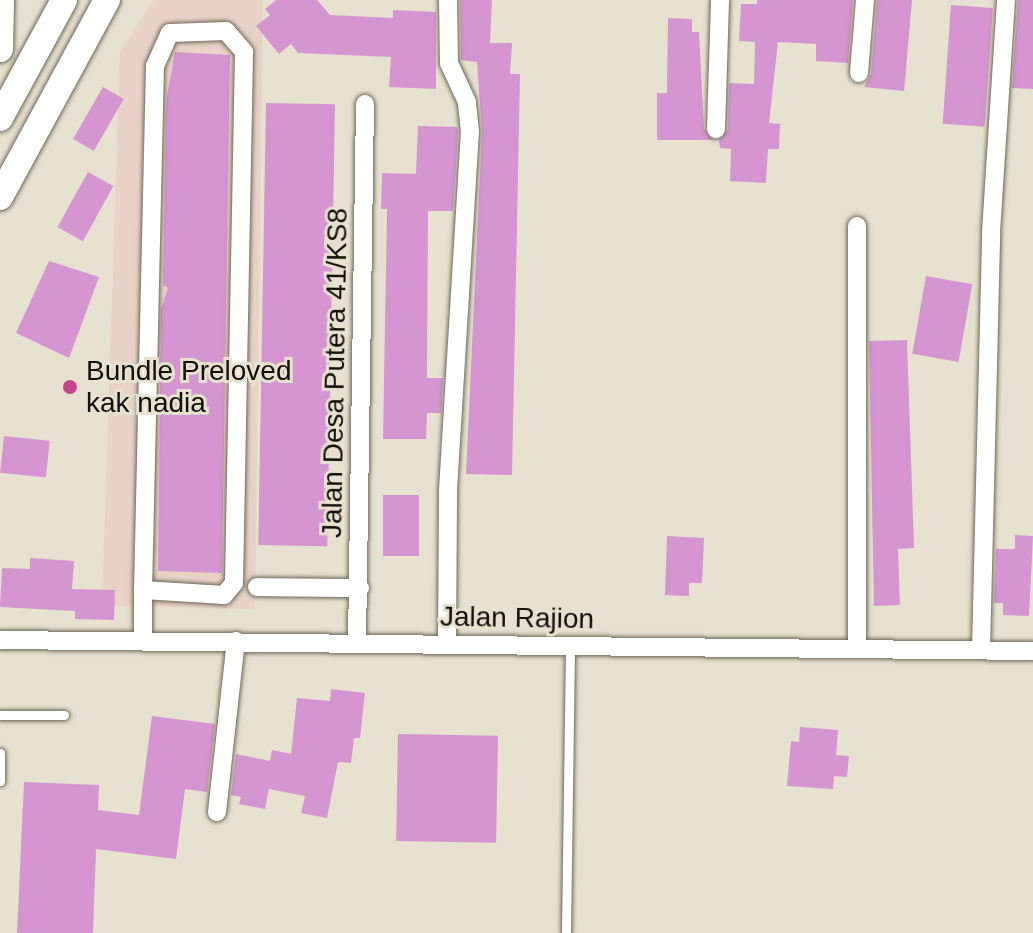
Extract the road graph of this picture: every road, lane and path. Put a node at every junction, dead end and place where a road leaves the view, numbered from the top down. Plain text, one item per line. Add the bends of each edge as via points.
1 (1, 0) edge
2 (64, 0) edge
3 (107, 0) edge
4 (448, 0) edge
5 (720, 0) edge
6 (865, 0) edge
7 (1006, 0) edge
8 (0, 49) edge
9 (859, 73) dead end
10 (365, 104) dead end
11 (0, 118) edge
12 (716, 129) dead end
13 (0, 197) edge
14 (857, 226) dead end
15 (257, 587) dead end
16 (360, 588) junction
17 (143, 590) junction
18 (0, 640) edge
19 (143, 640) junction
20 (236, 641) junction
21 (357, 643) junction
22 (447, 644) junction
23 (857, 649) junction
24 (981, 650) junction
25 (1033, 651) edge
26 (569, 656) junction
27 (0, 715) edge
28 (64, 715) dead end
29 (0, 753) edge
30 (0, 781) edge
31 (217, 812) dead end
32 (566, 933) edge

1 - 8 main road
2 - 11 main road
3 - 13 main road
4 - 22 street via 449,63 467,102 470,132 448,490
5 - 12 street
6 - 9 street
7 - 24 street via 991,232
10 - 16 street, Jalan Desa Putera 41/KS8
14 - 23 street
15 - 16 street
16 - 21 street, Jalan Desa Putera 41/KS8
17 - 17 street via 155,66 170,33 226,31 244,52 234,583 224,595
17 - 19 street
18 - 19 street, Jalan Rajion
19 - 20 street, Jalan Rajion
20 - 21 street, Jalan Rajion
20 - 31 street
21 - 22 street, Jalan Rajion
22 - 26 street, Jalan Rajion
23 - 24 street, Jalan Rajion
23 - 26 street, Jalan Rajion
24 - 25 street, Jalan Rajion
26 - 32 lane
27 - 28 lane
29 - 30 lane

